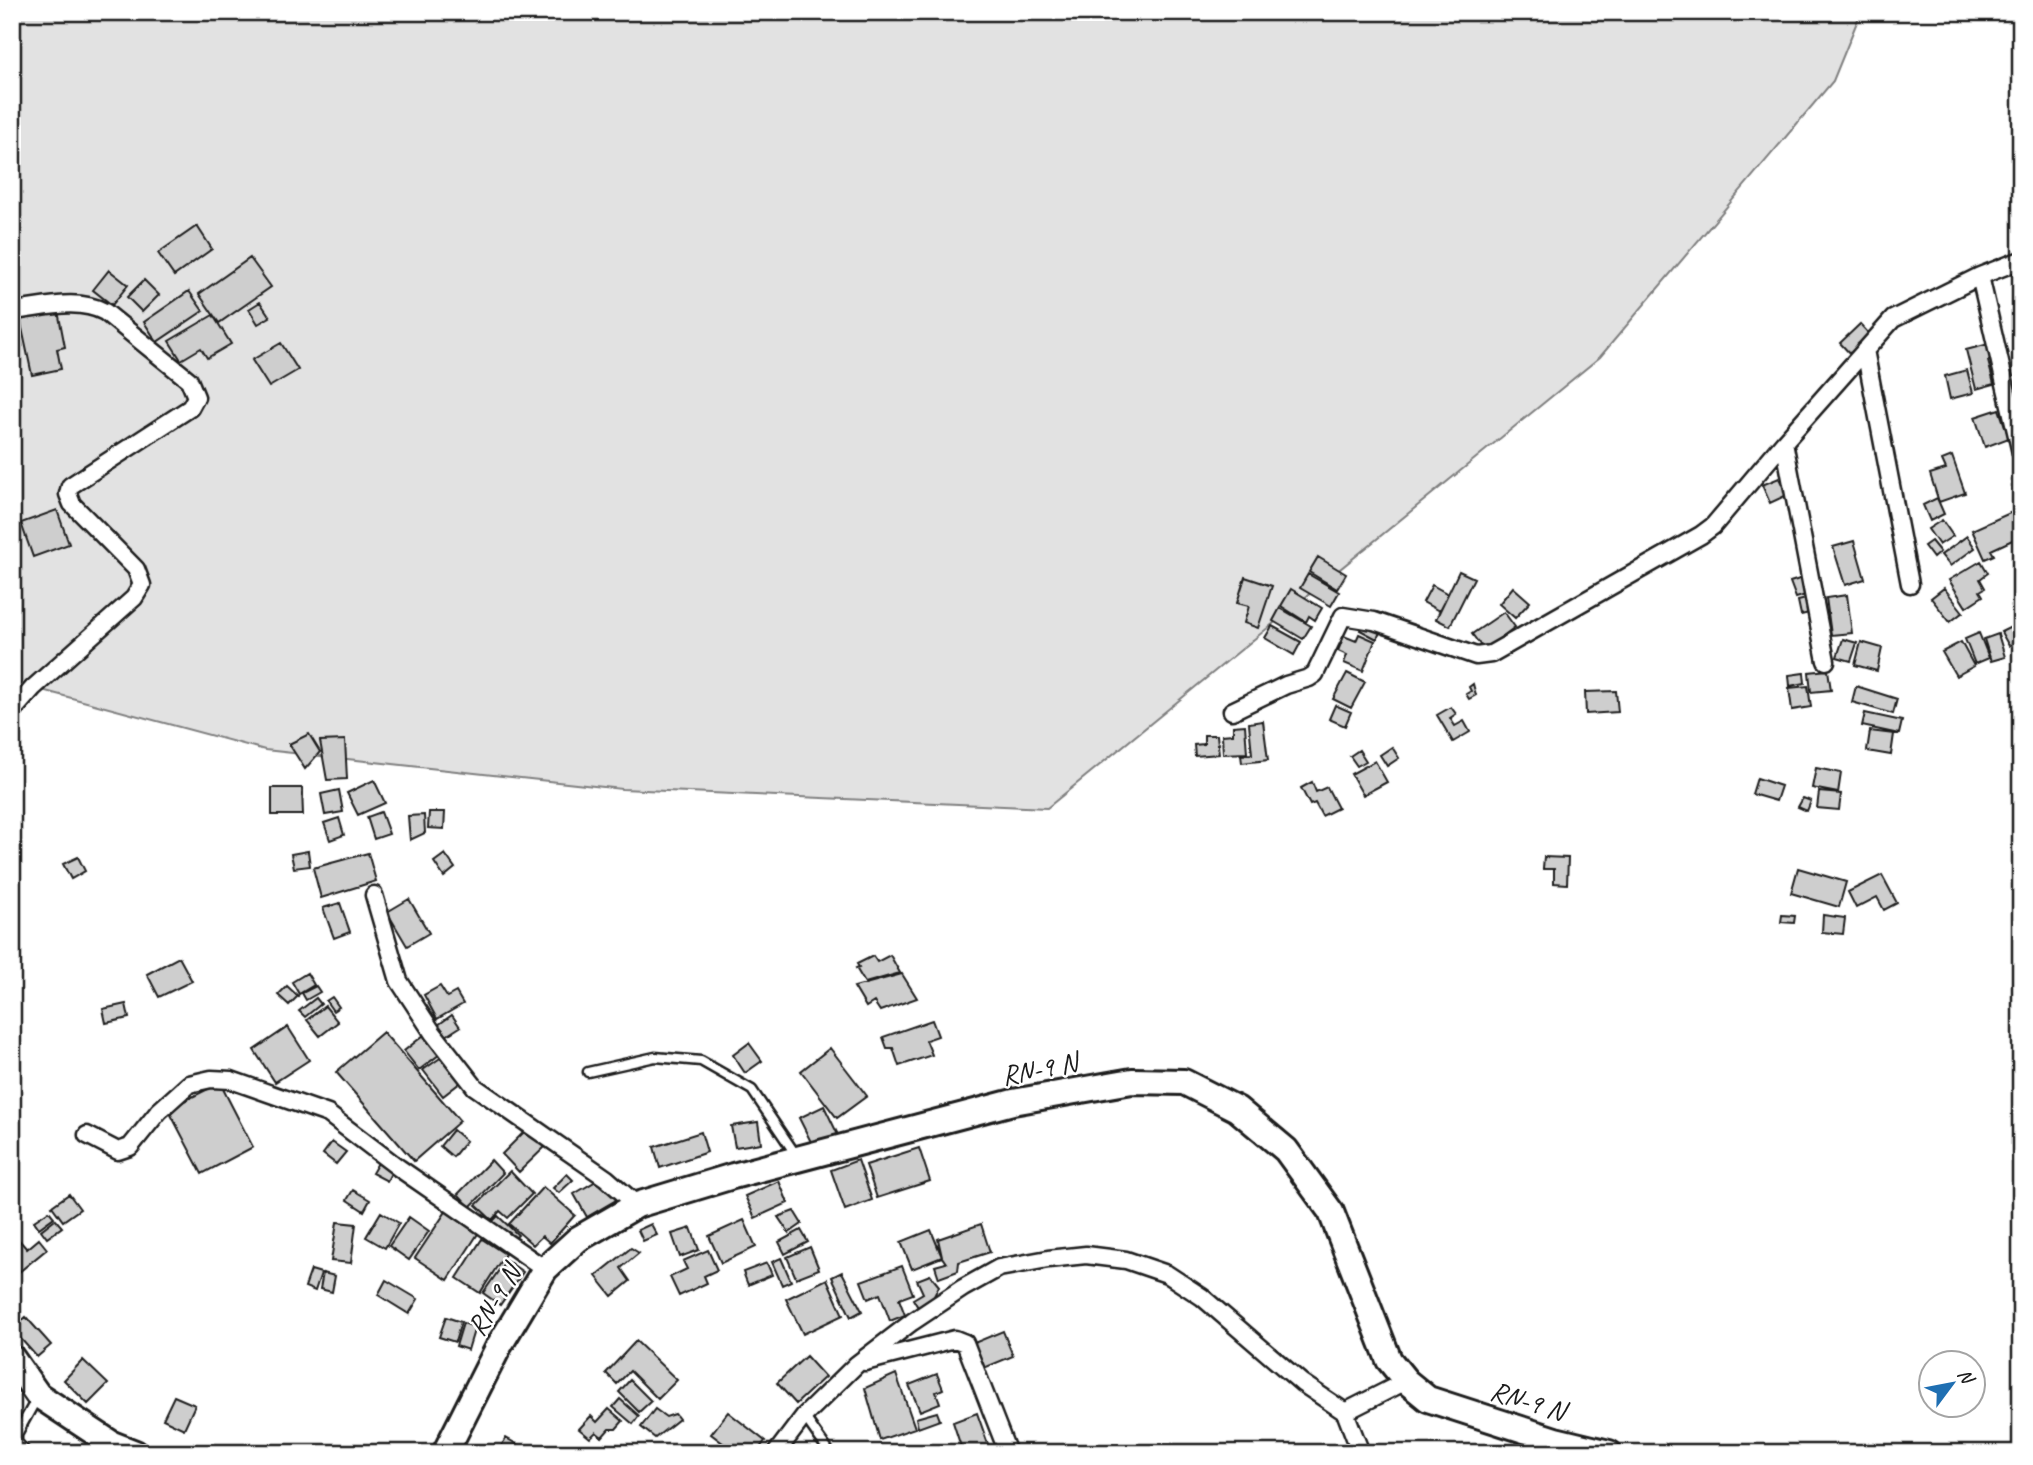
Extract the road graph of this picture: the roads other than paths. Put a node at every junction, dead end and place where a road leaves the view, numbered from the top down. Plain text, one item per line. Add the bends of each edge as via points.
1 (2021, 260) edge
2 (1980, 276) junction
3 (12, 311) edge
4 (1865, 350) junction
5 (1783, 443) junction
6 (2021, 453) edge
7 (1910, 584) dead end
8 (1826, 661) dead end
9 (1232, 711) dead end
10 (12, 712) edge
11 (374, 895) dead end
12 (587, 1072) dead end
13 (87, 1135) dead end
14 (800, 1160) junction
15 (637, 1205) junction
16 (545, 1269) junction
17 (12, 1358) edge
18 (857, 1364) junction
19 (1406, 1381) junction
20 (38, 1395) junction
21 (1345, 1412) junction
22 (804, 1416) junction
23 (27, 1453) edge
24 (135, 1453) edge
25 (445, 1453) edge
26 (776, 1453) edge
27 (830, 1453) edge
28 (1008, 1453) edge
29 (1361, 1453) edge
30 (1609, 1453) edge

1 - 2 street
2 - 4 street via 1893,319
2 - 6 street
3 - 10 street via 92,305 189,380 196,397 190,408 71,486 72,504 136,569 142,585 134,598
4 - 5 street
4 - 7 street
5 - 8 street
5 - 9 street via 1701,535 1491,654 1476,656 1374,621 1343,616 1315,674
11 - 15 street via 399,981 475,1087 606,1178
12 - 14 lane via 655,1057 701,1060 752,1090
13 - 16 street via 118,1151 130,1147 189,1084 231,1080 328,1114
14 - 15 main road, RN-9 N
14 - 19 main road, RN-9 N via 1013,1102 1132,1081 1184,1082 1237,1110 1286,1150 1331,1212 1389,1360
15 - 16 main road, RN-9 N via 578,1239
16 - 25 main road, RN-9 N via 499,1346
17 - 20 main road
18 - 21 street via 912,1322 999,1268 1086,1255 1126,1260 1167,1274
18 - 22 street
18 - 28 street via 955,1339 965,1343
19 - 21 street
19 - 30 main road, RN-9 N via 1428,1399
20 - 23 lane via 17,1434 16,1442
20 - 24 main road via 112,1444
21 - 29 street
22 - 26 street
22 - 27 lane

